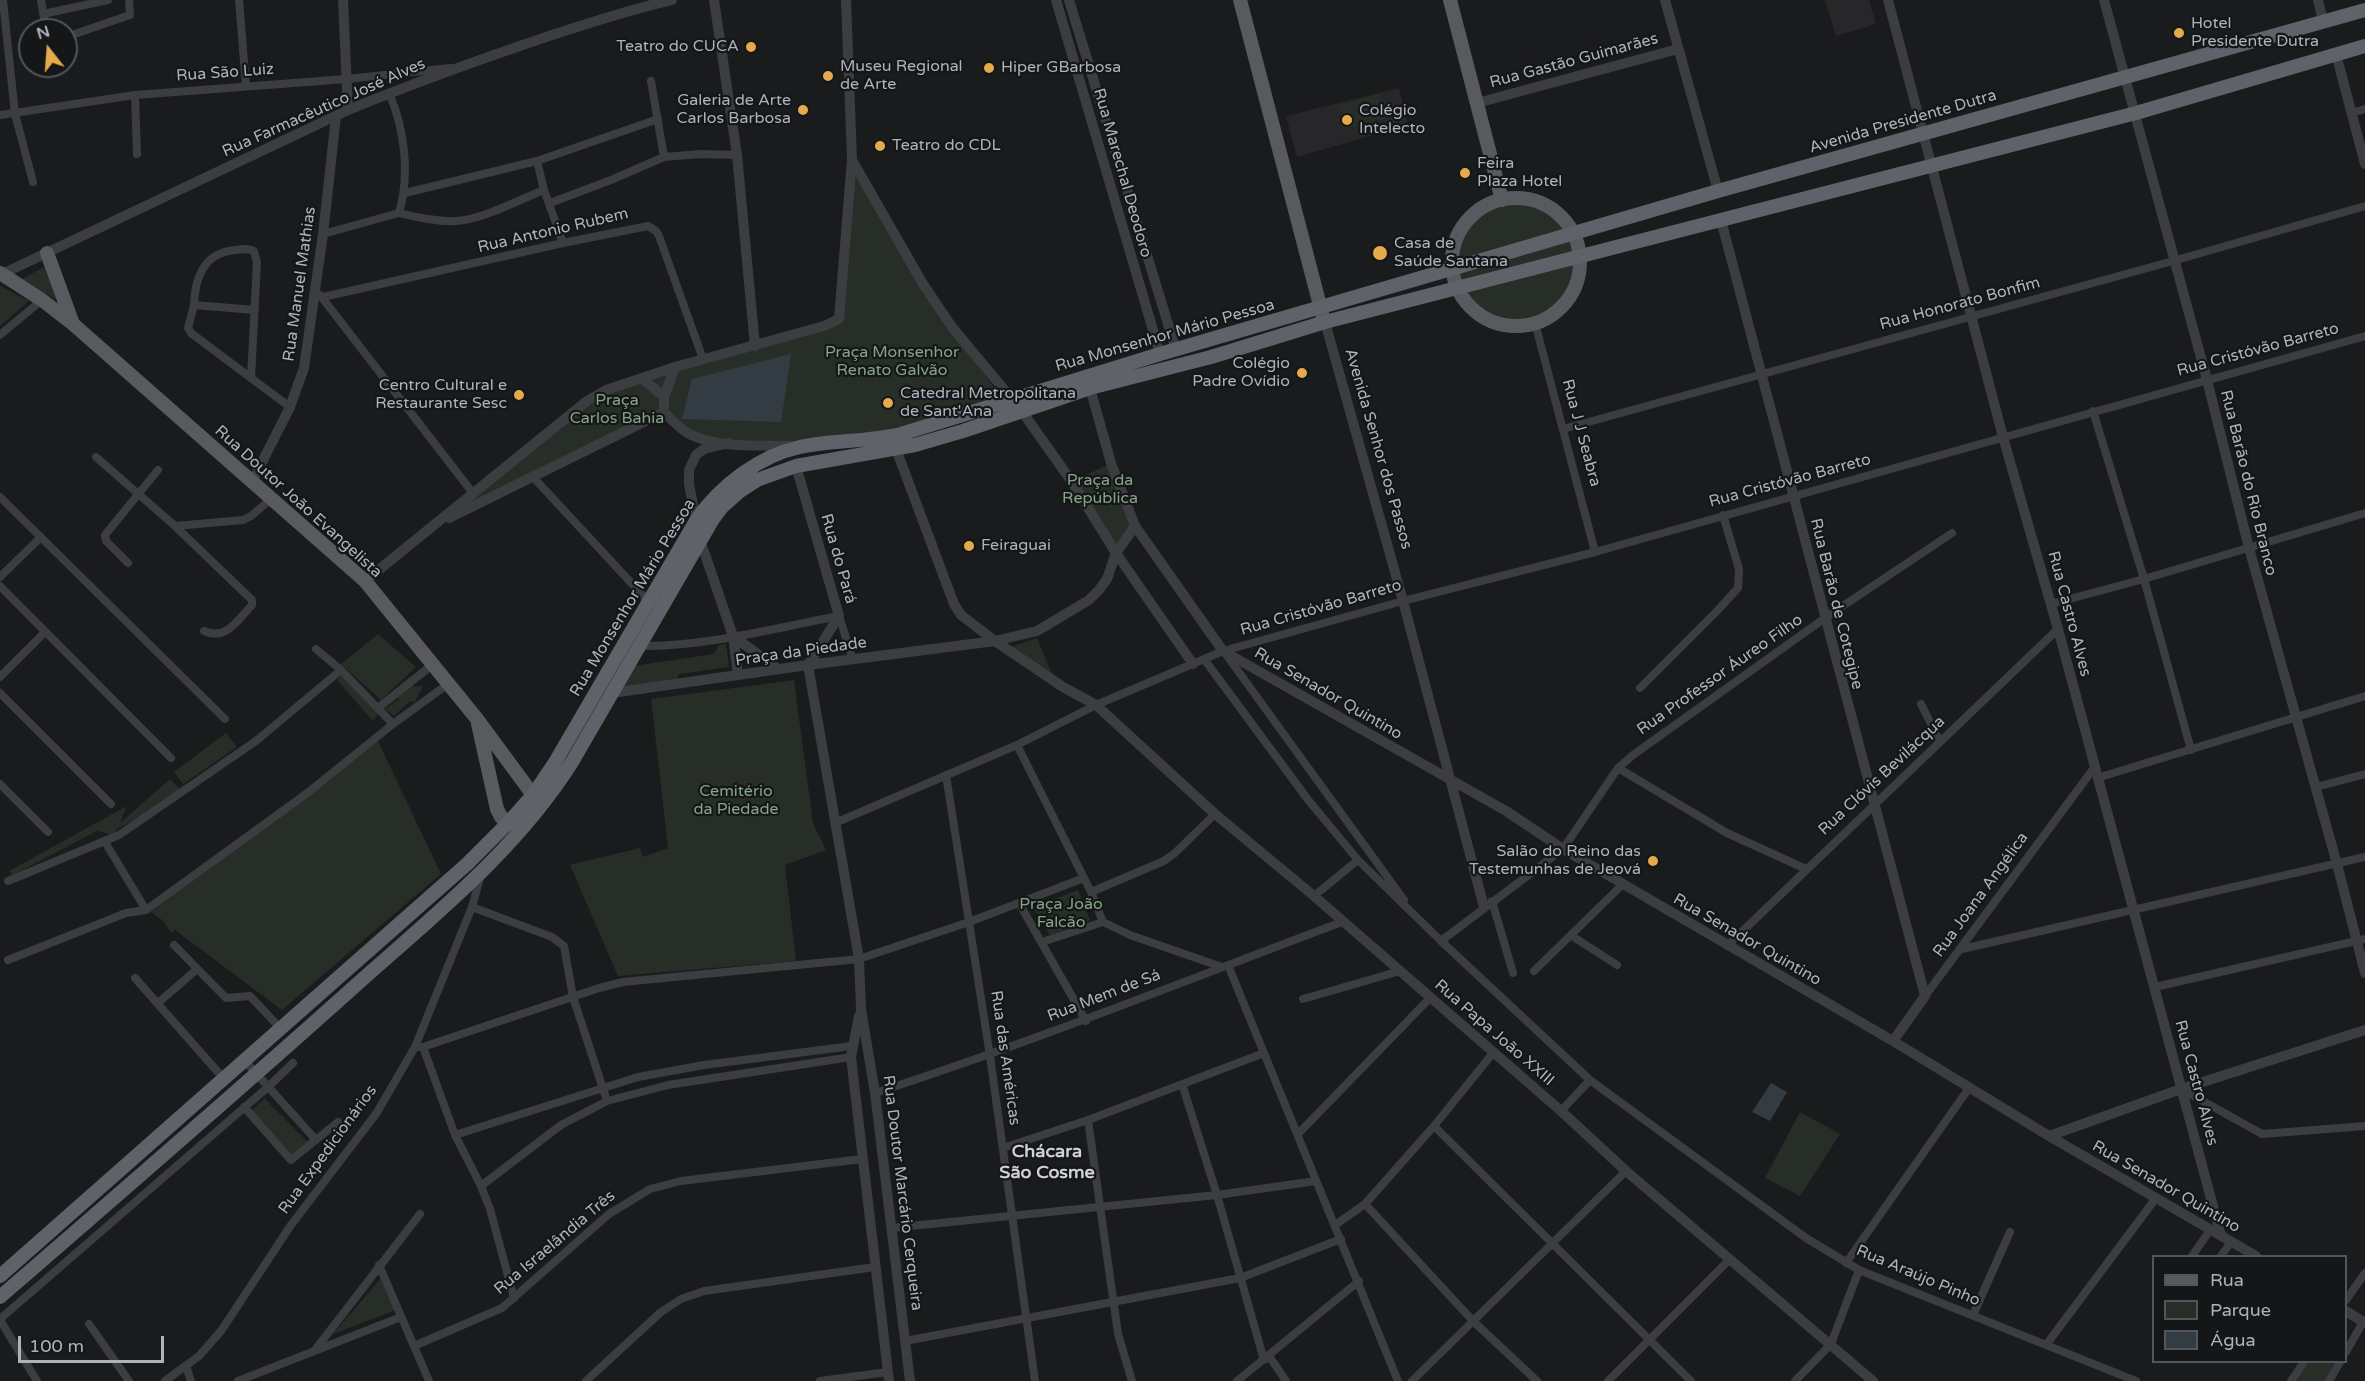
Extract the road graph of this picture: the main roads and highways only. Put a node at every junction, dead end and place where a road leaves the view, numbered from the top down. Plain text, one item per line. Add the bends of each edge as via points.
1 (1240, 0) edge
2 (1450, 0) edge
3 (2365, 10) edge
4 (2365, 46) edge
5 (1502, 200) junction
6 (1573, 234) junction
7 (46, 253) road end
8 (1580, 257) junction
9 (1452, 268) junction
10 (1, 275) edge
11 (1457, 287) junction
12 (1321, 308) junction
13 (1325, 322) junction
14 (73, 324) junction
15 (1228, 335) junction
16 (1090, 388) junction
17 (477, 719) junction
18 (538, 799) junction
19 (508, 823) junction
20 (523, 829) junction
21 (0, 1275) edge
22 (0, 1297) edge

1 - 12 main road, Avenida Senhor dos Passos
2 - 5 main road
3 - 6 highway, Avenida Presidente Dutra
4 - 8 highway via 2136,113
5 - 6 main road via 1517,198 1548,207
5 - 9 main road via 1479,210 1462,228 1452,253
6 - 8 main road
6 - 9 highway, Avenida Presidente Dutra
7 - 14 main road
8 - 11 highway
8 - 11 main road via 1578,276 1566,302 1554,314 1535,323 1521,326 1492,322 1469,306
9 - 11 main road
9 - 12 highway, Rua Monsenhor Mário Pessoa
10 - 14 main road, Rua Doutor João Evangelista
11 - 13 highway, Rua Monsenhor Mário Pessoa
12 - 13 main road, Avenida Senhor dos Passos
12 - 15 highway, Rua Monsenhor Mário Pessoa
13 - 16 highway, Rua Monsenhor Mário Pessoa
14 - 17 main road, Rua Doutor João Evangelista via 365,581
15 - 16 highway via 1208,347 1111,375
15 - 18 highway, Rua Monsenhor Mário Pessoa via 901,434 800,447 743,473 718,492 697,519
16 - 18 highway, Rua Monsenhor Mário Pessoa via 896,449 796,466 757,480 730,499 700,540 572,762
17 - 18 main road, Rua Doutor João Evangelista
17 - 19 main road via 497,809
18 - 19 highway, Rua Monsenhor Mário Pessoa
18 - 20 highway, Rua Monsenhor Mário Pessoa
19 - 20 main road
19 - 21 highway, Rua Monsenhor Mário Pessoa via 282,1029
20 - 22 highway, Rua Monsenhor Mário Pessoa via 481,873 284,1050

